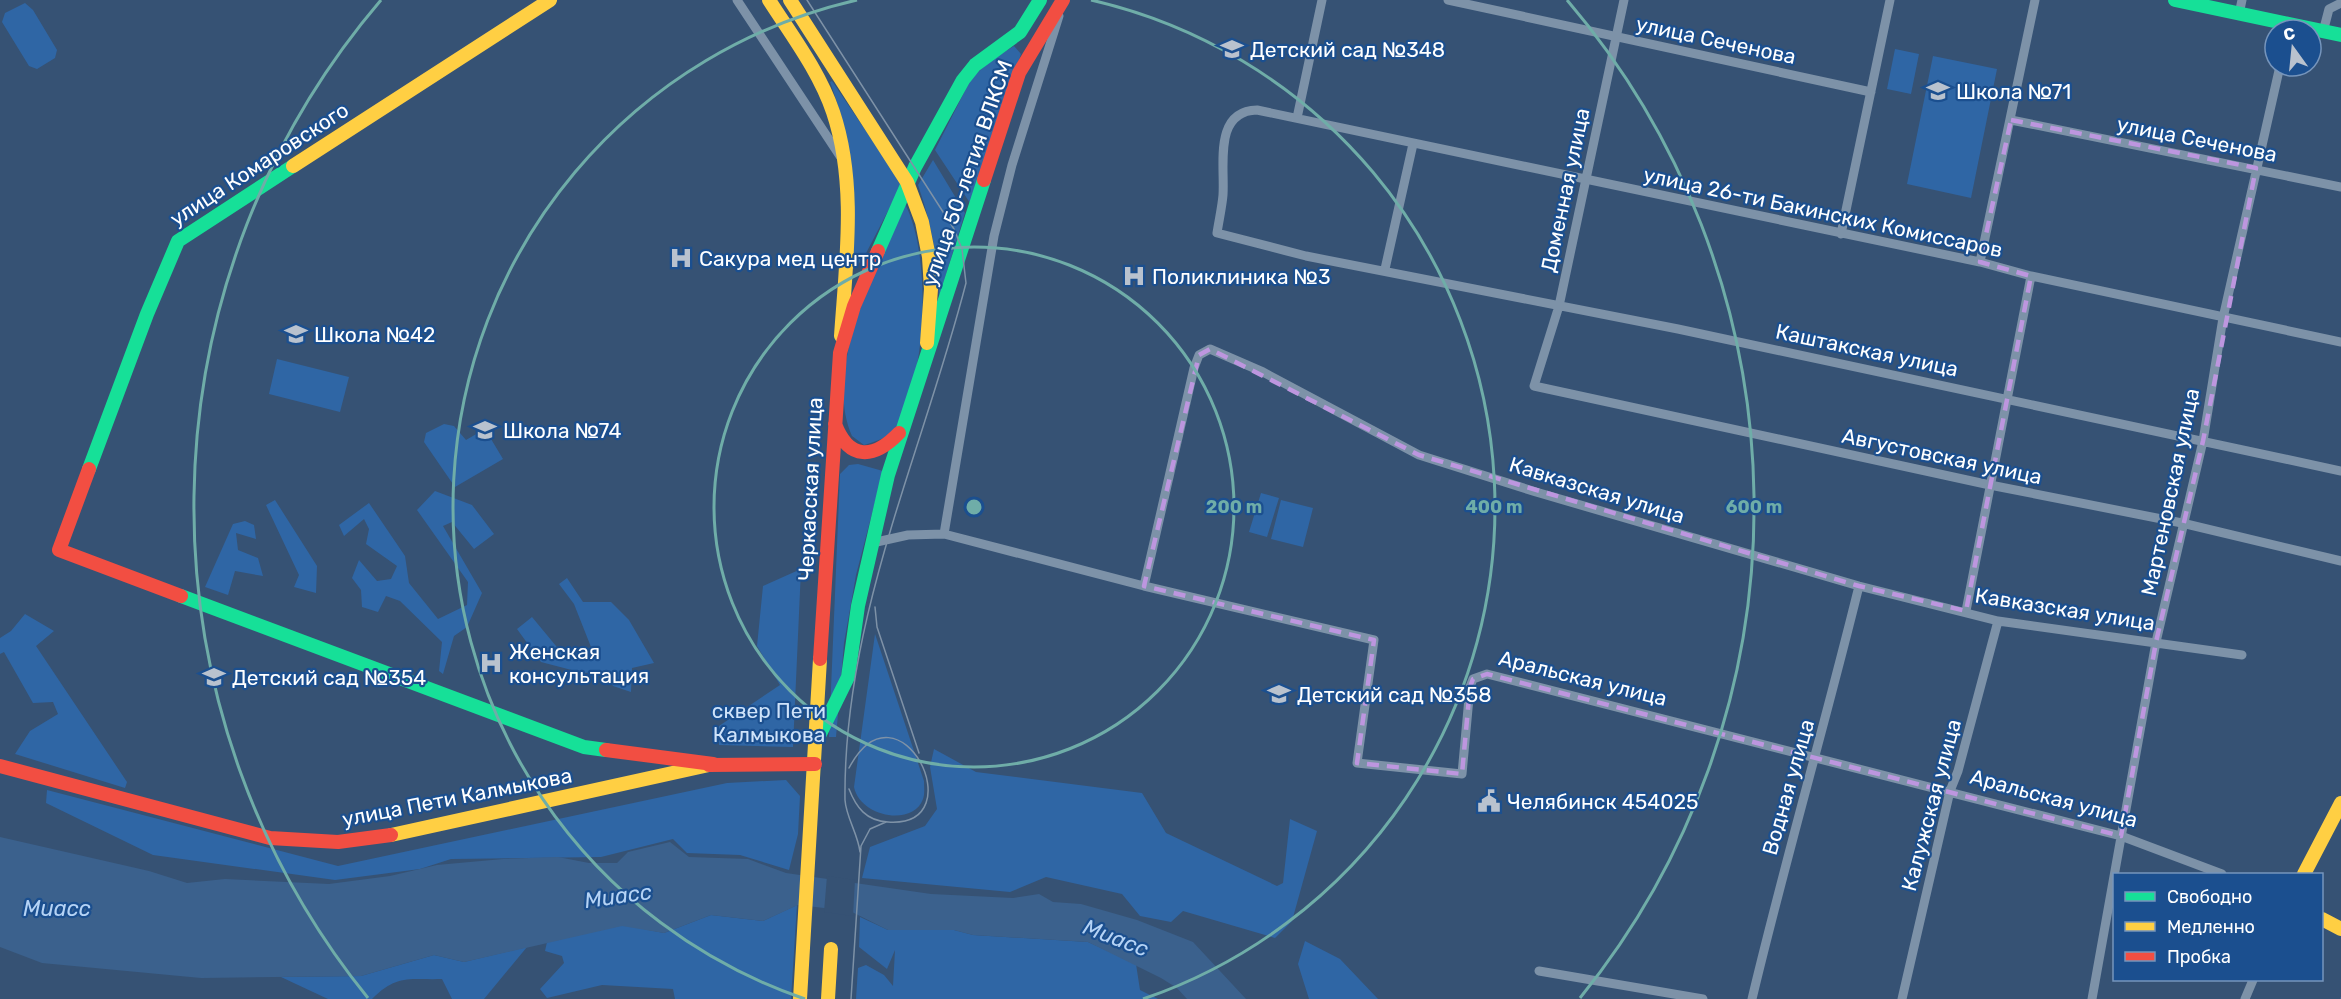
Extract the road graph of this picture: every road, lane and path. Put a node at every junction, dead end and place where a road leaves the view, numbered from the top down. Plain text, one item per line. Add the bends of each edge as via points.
1 (550, 0) edge
2 (738, 0) edge
3 (769, 0) edge
4 (790, 0) edge
5 (1040, 0) edge
6 (1063, 0) edge
7 (1322, 0) edge
8 (1448, 0) edge
9 (1624, 0) edge
10 (1890, 0) edge
11 (2035, 0) edge
12 (2175, 0) edge
13 (2341, 3) edge
14 (2240, 7) edge
15 (2267, 18) edge
16 (2323, 32) joint
17 (2341, 35) edge
18 (1615, 36) junction
19 (2277, 78) edge
20 (1871, 92) junction
21 (1297, 118) junction
22 (2011, 120) junction
23 (1413, 144) junction
24 (844, 161) junction
25 (2256, 168) junction
26 (1586, 178) junction
27 (907, 182) junction
28 (2341, 187) edge
29 (1217, 233) joint
30 (1841, 234) junction
31 (1980, 262) junction
32 (1385, 269) junction
33 (2031, 276) junction
34 (1559, 306) junction
35 (2223, 318) junction
36 (2341, 342) edge
37 (840, 353) junction
38 (924, 366) junction
39 (1534, 386) joint
40 (2008, 399) junction
41 (834, 417) junction
42 (901, 431) junction
43 (2203, 441) junction
44 (2341, 471) edge
45 (1990, 485) junction
46 (2182, 523) junction
47 (944, 534) junction
48 (872, 543) junction
49 (59, 550) joint
50 (2341, 561) edge
51 (1144, 586) junction
52 (1859, 586) junction
53 (1966, 611) junction
54 (1998, 621) junction
55 (2156, 642) junction
56 (2242, 655) dead end
57 (816, 742) junction
58 (1817, 756) junction
59 (713, 764) junction
60 (815, 764) junction
61 (0, 766) edge
62 (1950, 791) junction
63 (2341, 803) edge
64 (2121, 836) junction
65 (2114, 873) edge
66 (2219, 873) edge
67 (2305, 873) edge
68 (2113, 881) edge
69 (2323, 920) edge
70 (2341, 929) edge
71 (831, 949) dead end
72 (1539, 970) dead end
73 (2253, 981) edge
74 (800, 999) edge
75 (828, 999) edge
76 (1703, 999) edge
77 (1752, 999) edge
78 (1902, 999) edge
79 (2092, 999) edge
80 (2245, 999) edge

1 - 49 main road, улица Комаровского via 178,241
2 - 24 street
3 - 24 main road, Черкасская улица via 820,82 837,126
4 - 27 main road
5 - 27 main road, улица 50-летия ВЛКСМ via 1020,32 975,65 963,80
6 - 38 main road, улица 50-летия ВЛКСМ via 1019,73
6 - 47 street via 994,236
7 - 21 street
8 - 18 street, улица Сеченова
9 - 18 street, Доменная улица
10 - 20 street
11 - 22 street
12 - 14 main road
13 - 16 street via 2329,9
14 - 15 main road
16 - 17 main road
18 - 20 street, улица Сеченова
18 - 26 street, Доменная улица
19 - 25 street, Мартеновская улица
20 - 30 street
21 - 23 street, улица 26-ти Бакинских Комиссаров
21 - 29 street, улица 26-ти Бакинских Комиссаров via 1257,110 1243,110 1234,117 1221,163 1223,192
22 - 25 street, улица Сеченова
22 - 31 street
23 - 26 street, улица 26-ти Бакинских Комиссаров
23 - 32 street
24 - 37 main road, Черкасская улица via 847,232
25 - 28 street, улица Сеченова
25 - 35 street, Мартеновская улица
26 - 30 street, улица 26-ти Бакинских Комиссаров
26 - 34 street, Доменная улица
27 - 37 main road, улица 50-летия ВЛКСМ via 854,306
27 - 38 main road via 922,222 929,257 930,320
29 - 32 street, Каштакская улица
30 - 31 street, улица 26-ти Бакинских Комиссаров
31 - 33 street, улица 26-ти Бакинских Комиссаров
32 - 34 street, Каштакская улица
33 - 35 street, улица 26-ти Бакинских Комиссаров
33 - 40 street
34 - 39 street, Доменная улица
34 - 40 street, Каштакская улица
35 - 36 street, улица 26-ти Бакинских Комиссаров
35 - 43 street, Мартеновская улица
37 - 41 main road, Черкасская улица
38 - 42 main road
39 - 45 street, Августовская улица
40 - 43 street, Каштакская улица
40 - 45 street
41 - 42 main road via 841,440 857,452 879,450
41 - 57 main road, Черкасская улица
42 - 48 main road
43 - 44 street, Каштакская улица
43 - 46 street, Мартеновская улица
45 - 46 street, Августовская улица
45 - 53 street
46 - 50 street, Августовская улица
46 - 55 street, Мартеновская улица
47 - 48 street, Аральская улица via 908,535
47 - 51 street, Аральская улица
48 - 57 main road via 848,677
49 - 59 main road, улица Пети Калмыкова via 584,747
51 - 52 street, Кавказская улица via 1194,368 1199,355 1210,349 1263,372 1419,455
51 - 58 street, Аральская улица via 1374,640 1357,763 1462,774 1470,687 1473,679 1487,674
52 - 53 street, Кавказская улица
52 - 58 street, Водная улица
53 - 54 street, Кавказская улица
54 - 55 street, Кавказская улица
54 - 62 street, Калужская улица
55 - 56 street, Кавказская улица
55 - 64 street, Мартеновская улица
57 - 60 main road, Черкасская улица
58 - 62 street, Аральская улица
58 - 77 street, Водная улица via 1781,878
59 - 60 main road, улица Пети Калмыкова
59 - 61 main road, улица Пети Калмыкова via 430,827 338,842 270,838
60 - 74 main road, Черкасская улица
62 - 64 street, Аральская улица
62 - 78 street, Калужская улица
63 - 67 main road
64 - 65 street, Мартеновская улица
64 - 66 street, Аральская улица
68 - 79 street, Мартеновская улица
69 - 70 main road
71 - 75 main road
72 - 76 street
73 - 80 street

